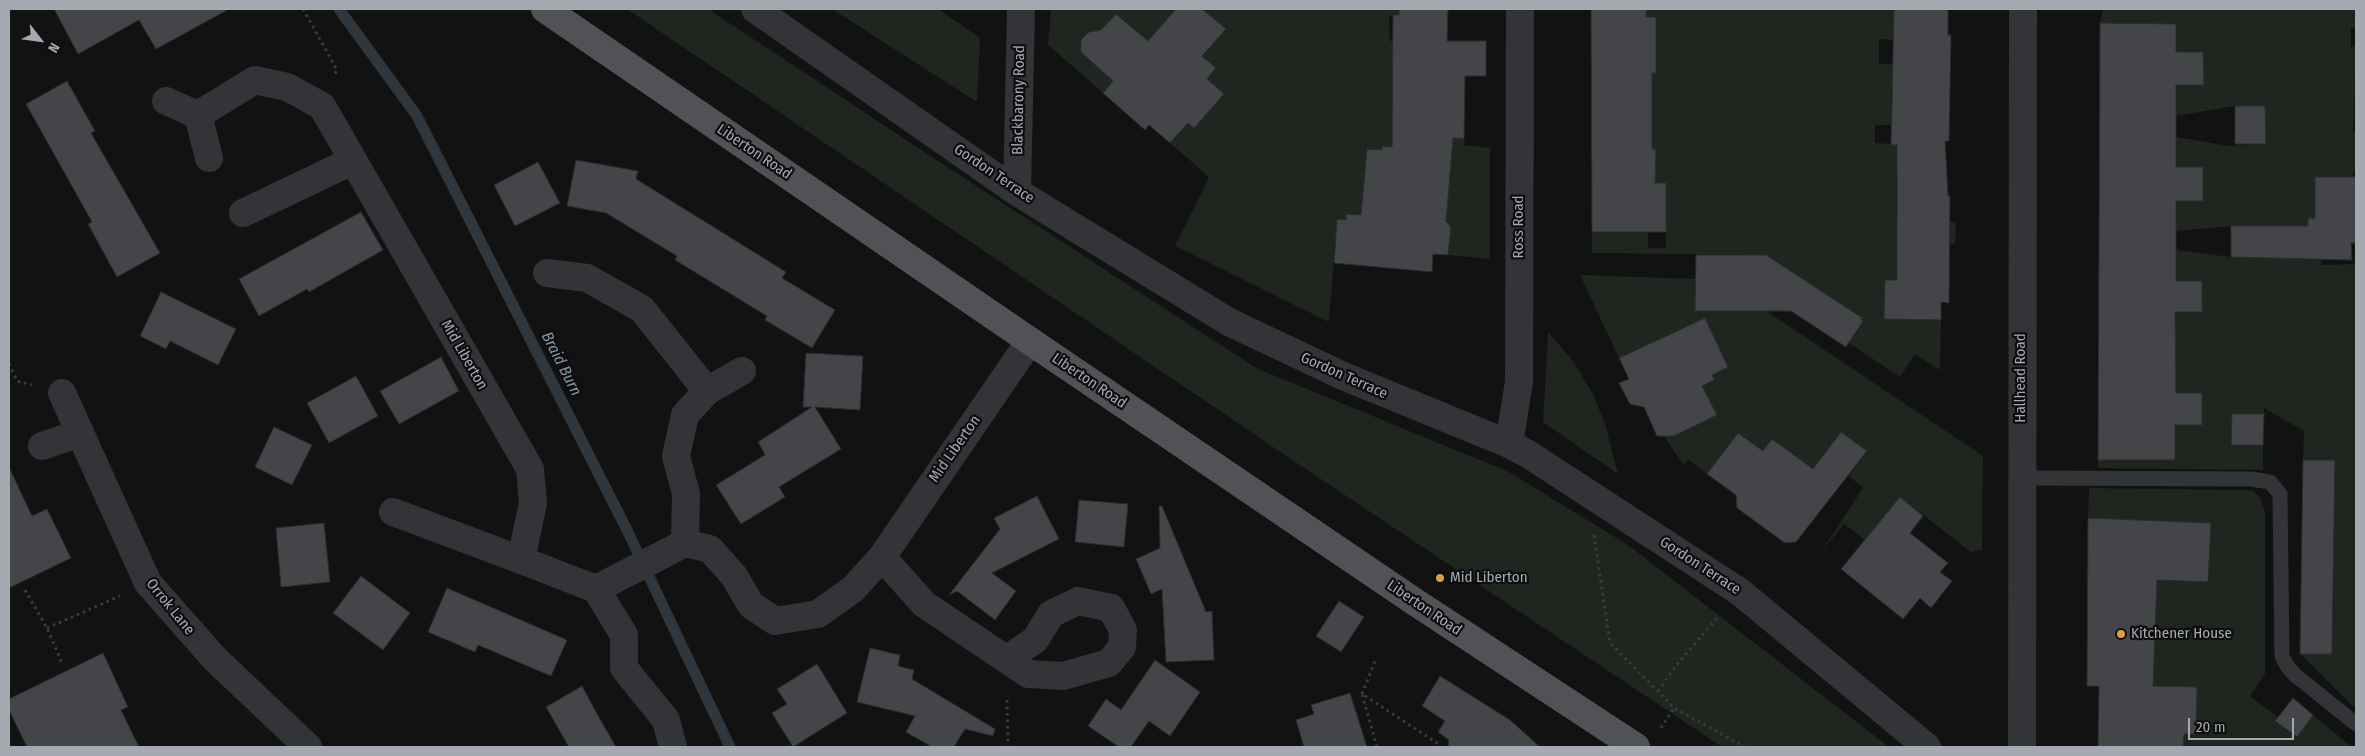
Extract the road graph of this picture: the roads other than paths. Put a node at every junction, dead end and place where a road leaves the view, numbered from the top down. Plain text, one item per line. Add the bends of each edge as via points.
1 (546, 9) edge
2 (755, 9) edge
3 (1021, 9) edge
4 (1520, 9) edge
5 (2023, 9) edge
6 (166, 101) dead end
7 (198, 115) junction
8 (209, 158) dead end
9 (352, 161) junction
10 (1017, 192) junction
11 (243, 213) dead end
12 (547, 273) dead end
13 (1030, 341) junction
14 (742, 371) dead end
15 (707, 391) junction
16 (62, 393) dead end
17 (80, 433) junction
18 (1509, 444) junction
19 (42, 446) dead end
20 (2021, 478) junction
21 (393, 512) dead end
22 (685, 543) junction
23 (882, 557) junction
24 (521, 560) junction
25 (596, 589) junction
26 (1007, 659) road end
27 (2356, 724) edge
28 (308, 747) edge
29 (673, 747) edge
30 (1636, 747) edge
31 (1927, 747) edge
32 (2022, 747) edge

1 - 13 main road, Liberton Road
2 - 10 street, Gordon Terrace
3 - 10 street, Blackbarony Road
4 - 18 street, Ross Road via 1519,382
5 - 20 street, Hallhead Road
6 - 7 street
7 - 8 street
7 - 9 street, Mid Liberton via 255,80 287,87 322,106
9 - 11 street
9 - 24 street, Mid Liberton via 530,469 532,503
10 - 18 street, Gordon Terrace via 1258,337 1342,376
12 - 15 street via 587,278 642,309
13 - 23 street, Mid Liberton
13 - 30 main road, Liberton Road via 1415,602
14 - 15 street
15 - 22 street via 685,415 676,456 686,494
16 - 17 street, Orrok Lane
17 - 19 street
17 - 28 street, Orrok Lane via 148,583 215,660
18 - 31 street, Gordon Terrace via 1740,592
20 - 27 lane via 2252,479 2270,482 2280,494 2282,656 2295,675
20 - 32 street, Hallhead Road
21 - 24 street
22 - 23 street, Mid Liberton via 710,549 734,576 751,605 775,621 818,614 853,589
22 - 25 street
23 - 26 street via 924,604
24 - 25 street
25 - 29 street via 624,635 624,668 666,720

